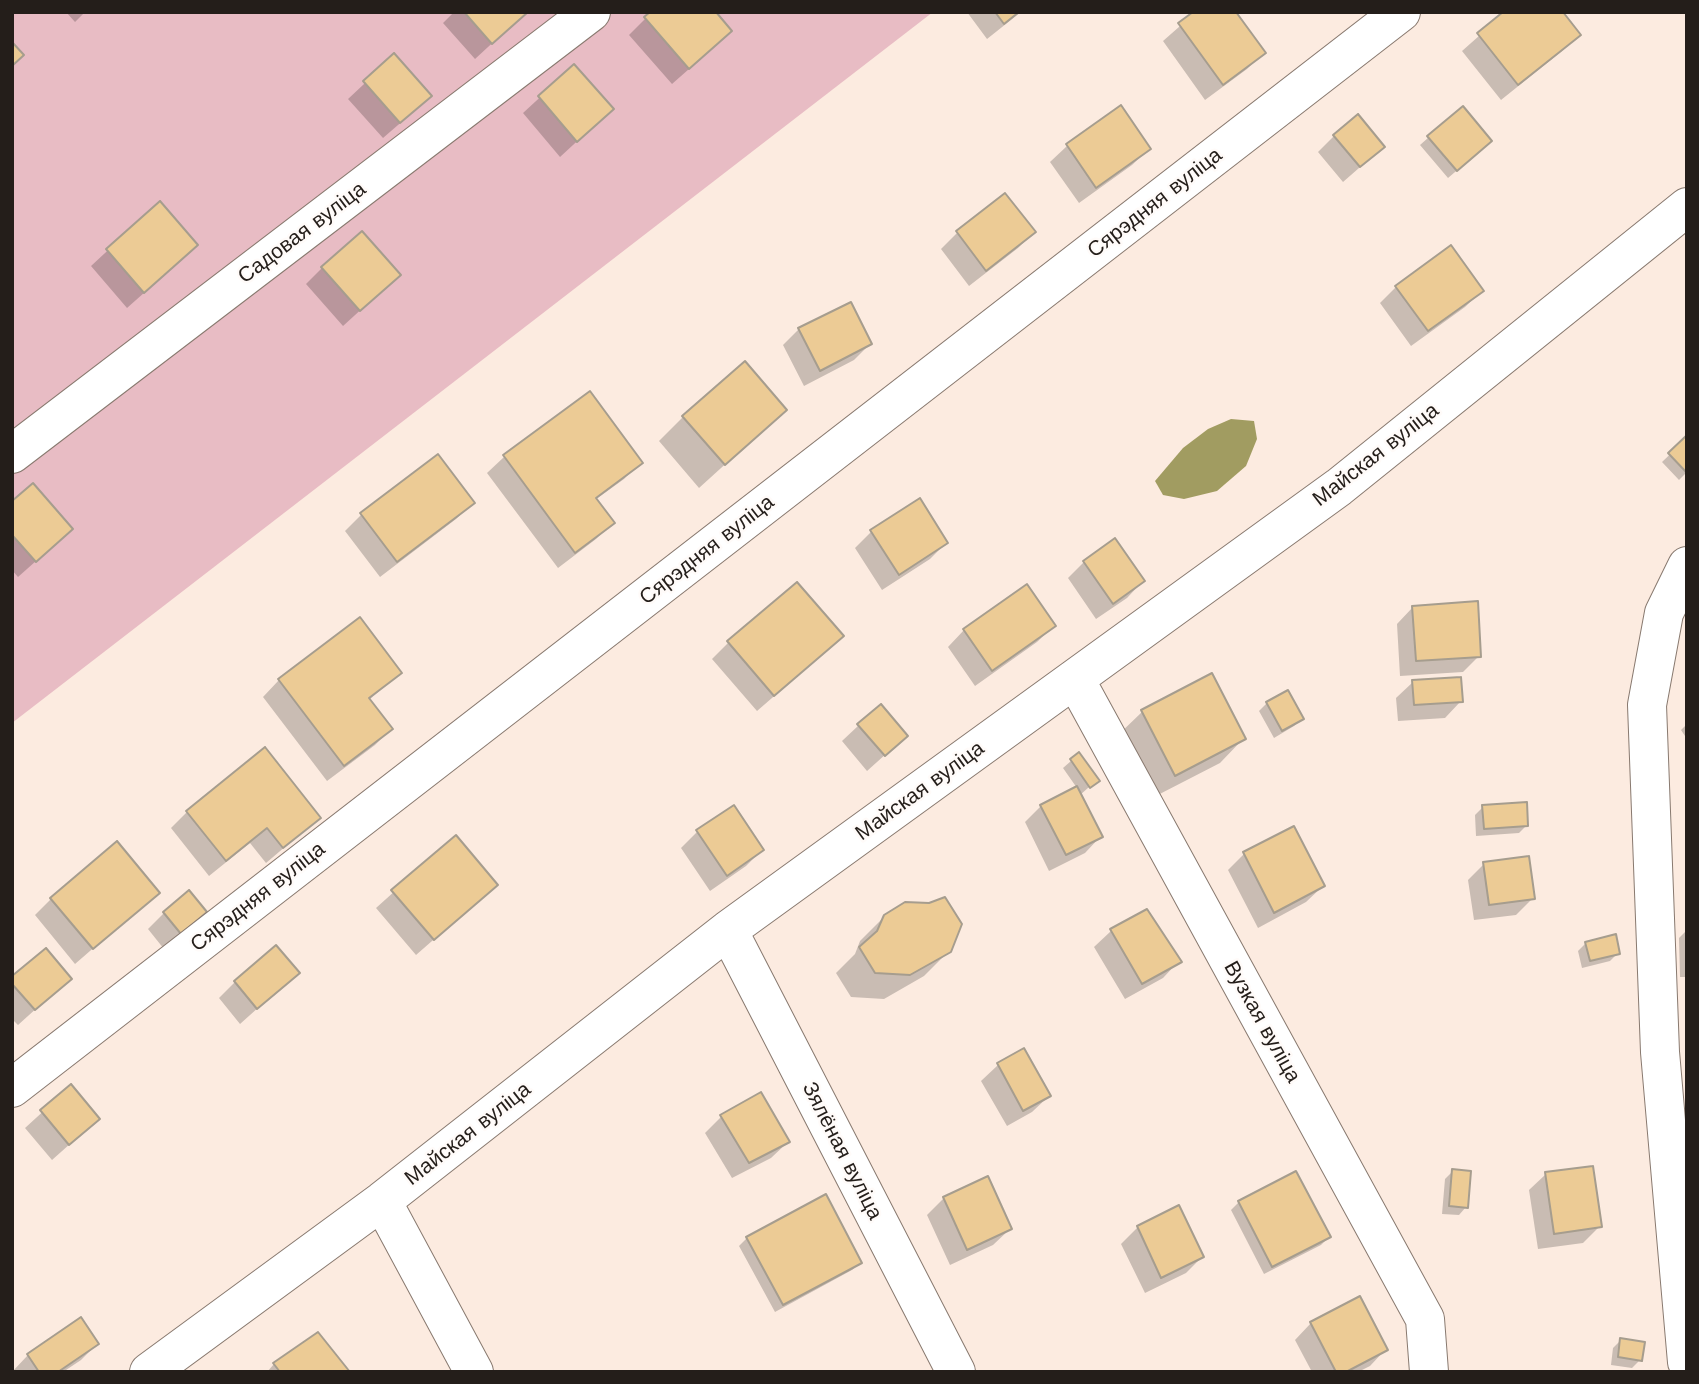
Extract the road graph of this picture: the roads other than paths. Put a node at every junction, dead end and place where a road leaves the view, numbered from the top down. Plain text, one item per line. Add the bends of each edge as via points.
1 (591, 12) edge
2 (1401, 12) edge
3 (1687, 207) edge
4 (12, 454) edge
5 (1687, 566) edge
6 (1075, 679) junction
7 (728, 930) junction
8 (1674, 1042) edge
9 (12, 1088) edge
10 (382, 1202) junction
11 (1687, 1362) edge
12 (149, 1372) edge
13 (474, 1372) edge
14 (956, 1372) edge
15 (1429, 1372) edge

1 - 4 street, Садовая вуліца
2 - 9 street, Сярэдняя вуліца
3 - 6 street, Майская вуліца via 1339,487
5 - 8 street via 1664,613 1647,705
6 - 7 street, Майская вуліца
6 - 15 street, Вузкая вуліца via 1425,1319
7 - 10 street, Майская вуліца
7 - 14 street, Зялёная вуліца
8 - 11 street
10 - 12 street, Майская вуліца
10 - 13 street

